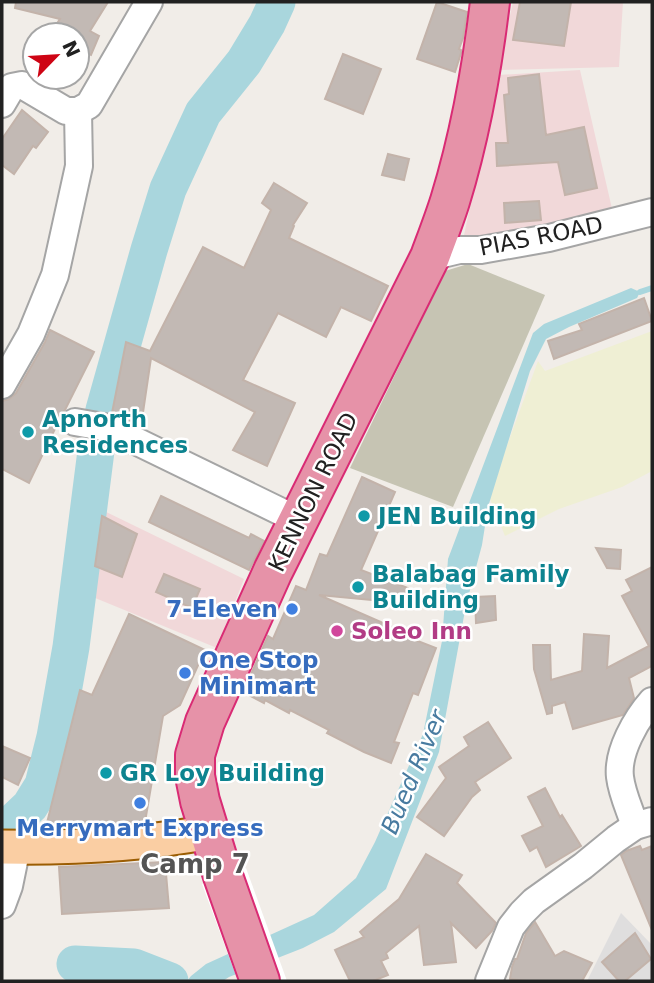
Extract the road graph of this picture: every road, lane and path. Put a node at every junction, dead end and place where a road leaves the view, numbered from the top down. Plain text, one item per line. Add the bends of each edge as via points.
1 (149, 2) edge
2 (490, 2) edge
3 (2, 104) edge
4 (78, 111) junction
5 (652, 212) edge
6 (430, 257) junction
7 (2, 385) edge
8 (92, 425) dead end
9 (298, 520) junction
10 (652, 701) edge
11 (644, 824) edge
12 (209, 832) junction
13 (9, 847) edge
14 (2, 905) edge
15 (260, 981) edge
16 (489, 981) edge

1 - 4 street via 89,106
2 - 6 highway, KENNON ROAD via 467,138
3 - 4 street via 12,87 22,85 66,111
4 - 7 street via 79,166 55,275 31,334
5 - 6 street, PIAS ROAD via 549,238
6 - 9 highway, KENNON ROAD
8 - 9 street
9 - 12 highway, KENNON ROAD via 199,740 195,776
10 - 11 street via 629,735 620,777
11 - 16 street via 616,839 522,913 511,927
12 - 13 main road via 149,841
12 - 15 highway, KENNON ROAD
13 - 14 street via 9,886

